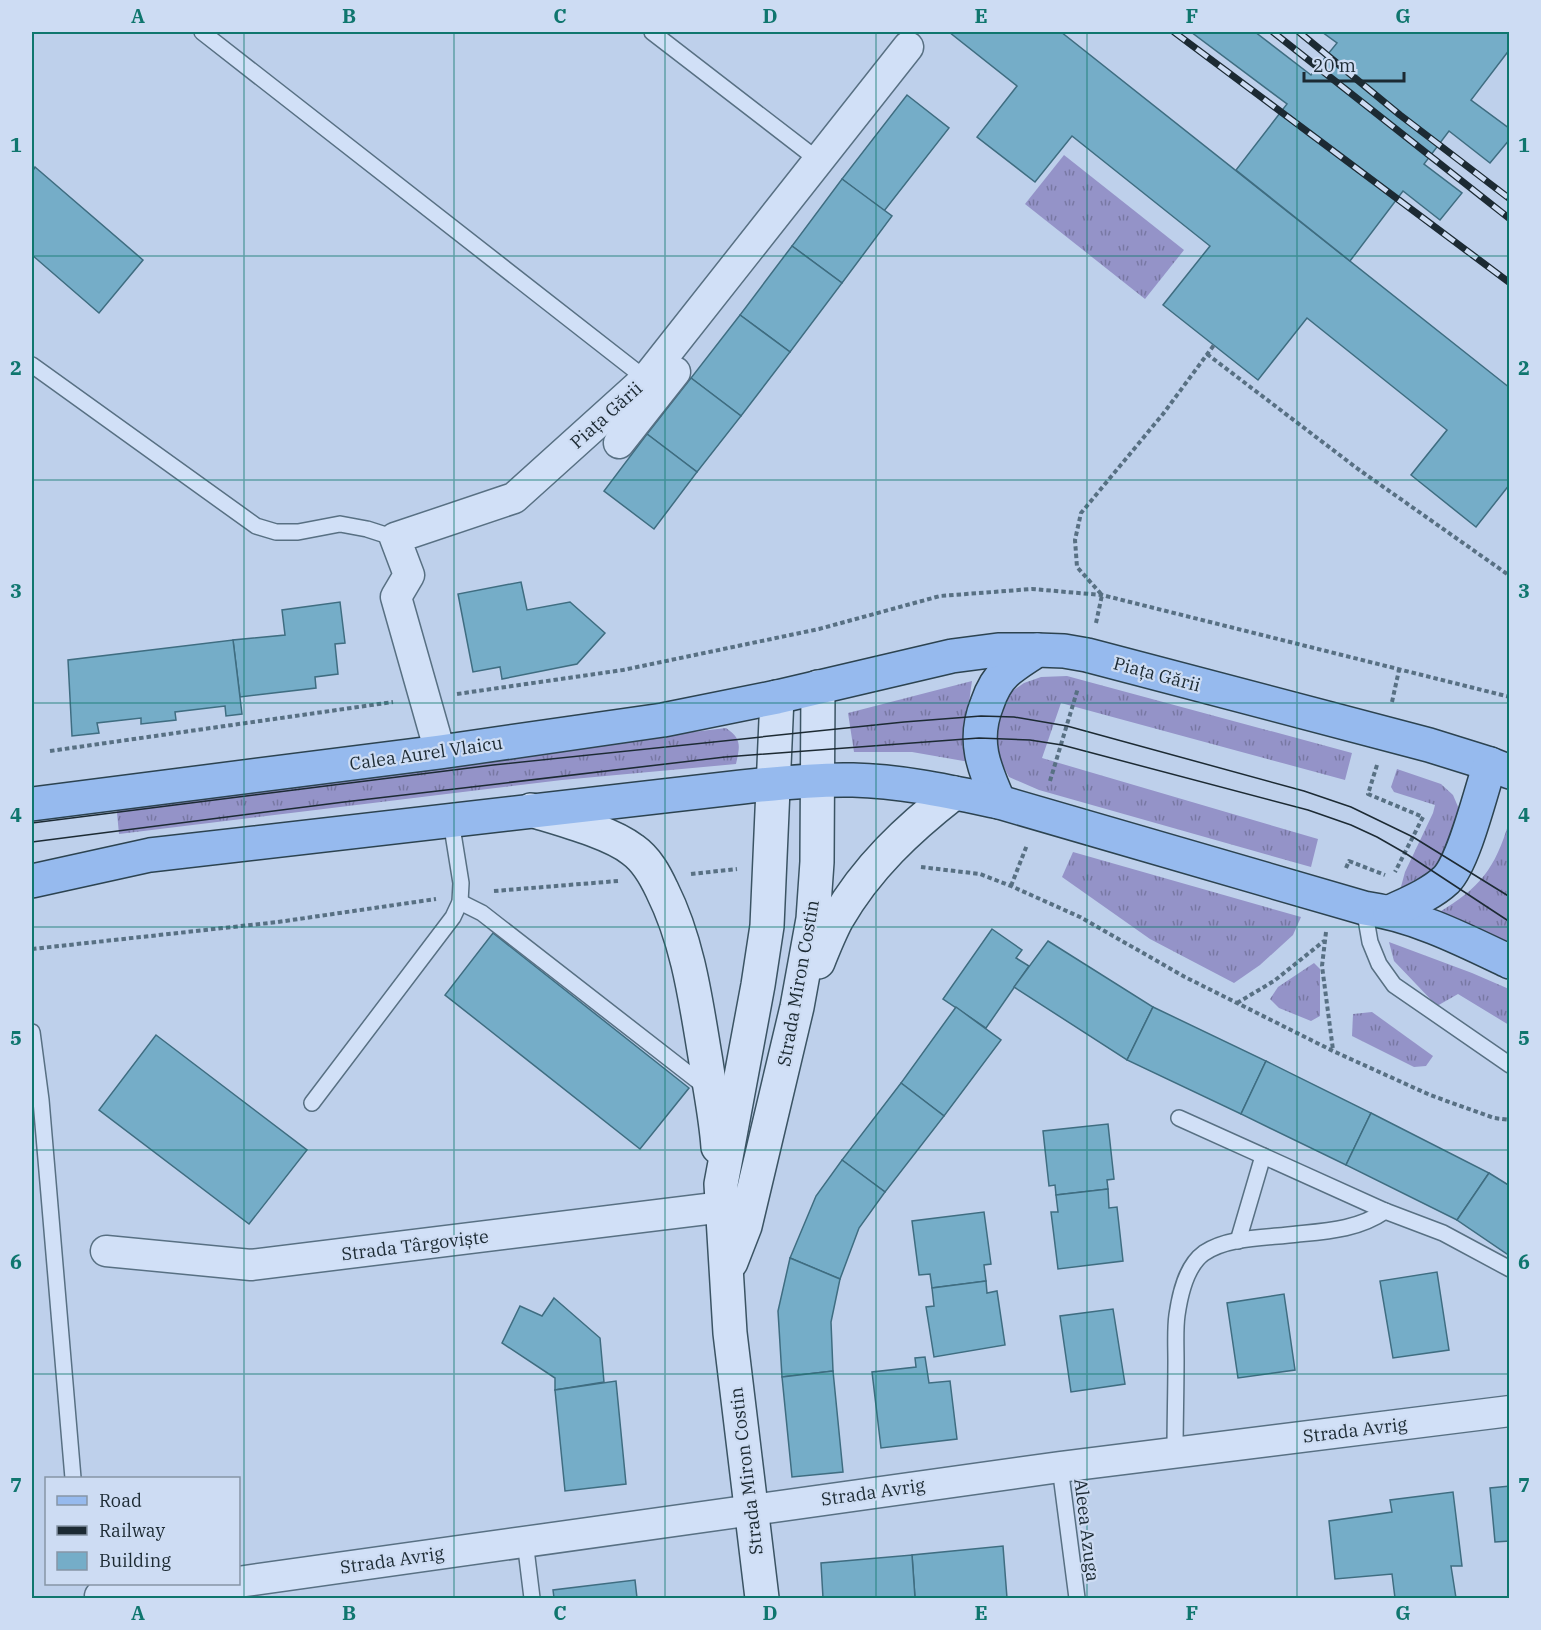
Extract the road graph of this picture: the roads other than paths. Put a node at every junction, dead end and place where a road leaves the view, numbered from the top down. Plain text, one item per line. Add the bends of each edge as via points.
1 (202, 32) edge
2 (652, 32) edge
3 (908, 47) dead end
4 (879, 110) dead end
5 (818, 160) junction
6 (32, 365) edge
7 (646, 379) junction
8 (619, 443) dead end
9 (395, 538) junction
10 (1036, 650) junction
11 (818, 687) junction
12 (777, 697) junction
13 (440, 752) junction
14 (1500, 768) edge
15 (818, 782) junction
16 (774, 783) junction
17 (954, 792) junction
18 (999, 802) junction
19 (32, 804) edge
20 (531, 810) junction
21 (451, 821) junction
22 (32, 881) edge
23 (460, 903) junction
24 (1363, 907) junction
25 (1509, 962) edge
26 (797, 1007) junction
27 (32, 1032) edge
28 (1509, 1065) edge
29 (710, 1091) junction
30 (312, 1103) dead end
31 (1179, 1118) dead end
32 (1263, 1156) junction
33 (722, 1195) junction
34 (1385, 1211) junction
35 (1238, 1241) junction
36 (106, 1251) dead end
37 (1509, 1269) edge
38 (727, 1272) junction
39 (1509, 1411) edge
40 (1175, 1452) junction
41 (1060, 1467) junction
42 (73, 1477) edge
43 (750, 1509) junction
44 (525, 1541) junction
45 (240, 1582) edge
46 (222, 1585) edge
47 (99, 1593) edge
48 (532, 1599) edge
49 (762, 1599) edge
50 (1077, 1599) edge

1 - 7 lane
2 - 5 lane
3 - 5 street, Piața Gării
4 - 8 street
5 - 7 street, Piața Gării
6 - 9 lane via 256,526 276,532 298,532 340,525
7 - 9 street, Piața Gării via 514,498
9 - 13 street via 409,575 396,597
10 - 11 main road, Piața Gării via 952,656
10 - 14 main road, Piața Gării via 1087,655 1429,745
10 - 18 main road via 1005,673 993,688 981,716 981,755
11 - 12 main road, Calea Aurel Vlaicu
11 - 15 main road, Strada Miron Costin
12 - 13 main road, Calea Aurel Vlaicu via 663,720
12 - 16 main road, Strada Miron Costin
13 - 19 main road, Calea Aurel Vlaicu
14 - 24 main road via 1458,863 1446,880 1417,899
15 - 16 main road
15 - 17 main road via 852,780
15 - 26 main road, Strada Miron Costin via 813,920
16 - 20 main road
16 - 33 main road, Strada Miron Costin via 767,926
17 - 18 main road
17 - 26 main road via 912,826 855,891 837,920
18 - 24 main road
20 - 21 main road
20 - 29 main road via 618,841 647,863 671,909 683,943
21 - 22 main road via 150,855
21 - 23 lane via 462,883
23 - 29 lane via 482,913
23 - 30 lane
24 - 25 main road via 1473,945
24 - 28 lane via 1370,942 1394,985
26 - 38 main road, Strada Miron Costin via 745,1226
27 - 42 lane
29 - 33 main road
31 - 32 lane
32 - 34 lane
32 - 35 lane
33 - 36 street, Strada Târgoviște via 251,1266
33 - 38 main road, Strada Miron Costin
34 - 35 lane via 1373,1219 1334,1231
34 - 37 lane via 1443,1233
35 - 40 lane via 1203,1254 1192,1266 1184,1285 1176,1316
38 - 43 main road, Strada Miron Costin via 731,1345
39 - 40 street, Strada Avrig
40 - 41 street, Strada Avrig
41 - 43 street, Strada Avrig
41 - 50 lane, Aleea Azuga
43 - 44 street, Strada Avrig
43 - 49 main road, Strada Miron Costin
44 - 45 street, Strada Avrig
44 - 48 lane
46 - 47 street via 165,1593

